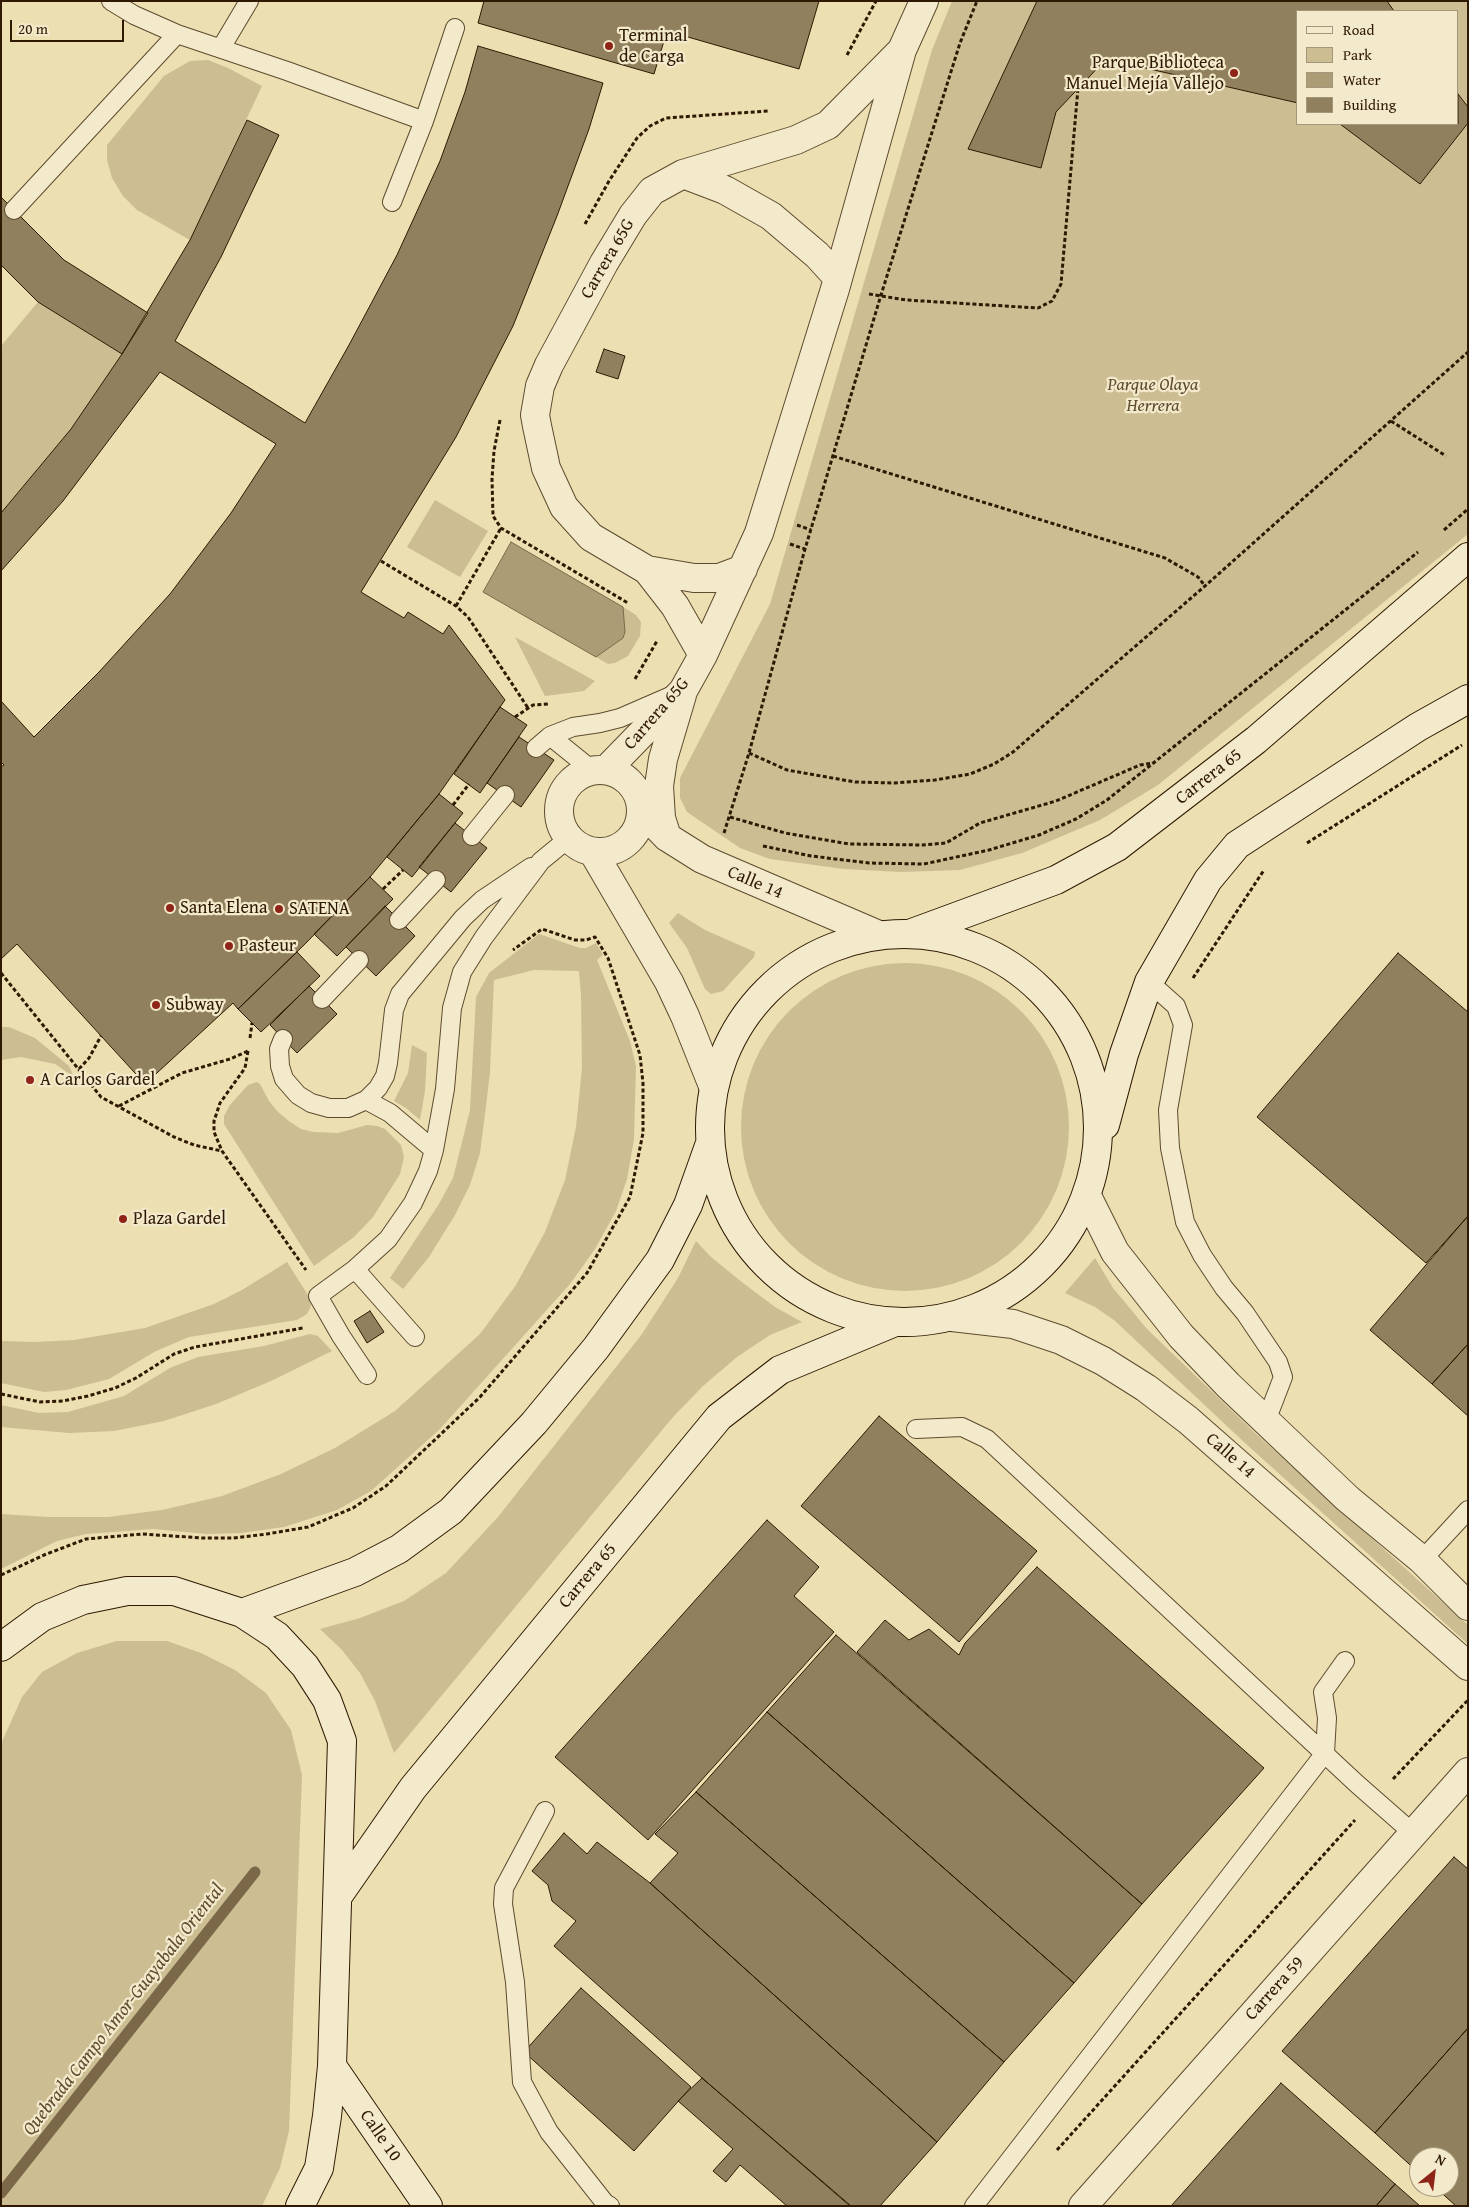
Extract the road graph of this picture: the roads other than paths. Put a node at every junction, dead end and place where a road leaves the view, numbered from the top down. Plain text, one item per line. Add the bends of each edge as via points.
1 (111, 1) edge
2 (250, 1) edge
3 (924, 1) edge
4 (455, 28) dead end
5 (178, 34) junction
6 (221, 48) junction
7 (902, 50) junction
8 (424, 121) junction
9 (683, 174) junction
10 (392, 202) dead end
11 (14, 210) dead end
12 (836, 283) junction
13 (1468, 557) edge
14 (743, 569) junction
15 (647, 570) junction
16 (703, 655) junction
17 (683, 691) junction
18 (1468, 699) edge
19 (550, 736) junction
20 (536, 748) dead end
21 (599, 770) junction
22 (505, 796) dead end
23 (642, 812) junction
24 (472, 836) dead end
25 (667, 837) junction
26 (569, 838) junction
27 (593, 852) junction
28 (541, 861) junction
29 (436, 880) dead end
30 (399, 920) dead end
31 (910, 934) junction
32 (879, 935) junction
33 (359, 960) dead end
34 (1149, 982) junction
35 (322, 999) dead end
36 (284, 1039) dead end
37 (713, 1086) junction
38 (366, 1100) junction
39 (709, 1144) junction
40 (1098, 1148) junction
41 (434, 1150) junction
42 (1087, 1196) junction
43 (355, 1269) junction
44 (952, 1317) junction
45 (895, 1322) junction
46 (415, 1337) dead end
47 (367, 1375) dead end
48 (1266, 1421) junction
49 (916, 1429) dead end
50 (1468, 1510) edge
51 (1422, 1560) junction
52 (1468, 1606) edge
53 (242, 1613) junction
54 (1, 1647) edge
55 (1345, 1661) dead end
56 (1468, 1666) edge
57 (1325, 1754) junction
58 (1468, 1772) edge
59 (545, 1811) dead end
60 (1414, 1834) junction
61 (338, 1896) junction
62 (332, 2066) junction
63 (300, 2206) edge
64 (428, 2206) edge
65 (610, 2206) edge
66 (974, 2206) edge
67 (1083, 2206) edge

1 - 5 lane
2 - 6 lane
3 - 7 main road, Carrera 65G
4 - 8 lane
5 - 6 lane
5 - 11 lane
6 - 8 lane
7 - 9 main road, Carrera 65G via 828,125 796,140
7 - 12 main road, Carrera 65G
8 - 10 lane
9 - 12 main road via 725,190 771,216 818,254
9 - 15 main road, Carrera 65G via 652,192 633,215 549,365 540,386 535,415 546,468 564,507 591,538
12 - 14 main road, Carrera 65G via 766,514
13 - 31 main road, Carrera 65 via 1256,740 1117,847 1056,880
14 - 15 main road, Carrera 65G via 719,578 694,578
14 - 16 main road, Carrera 65G
15 - 16 main road, Carrera 65G via 675,606
16 - 17 main road, Carrera 65G
17 - 19 lane via 620,718 573,727
17 - 21 main road, Carrera 65G
17 - 25 main road via 663,759 660,786 661,818
18 - 34 main road via 1418,727 1237,845 1208,880
19 - 20 lane
19 - 21 lane
21 - 23 main road via 621,775 632,784 640,797
21 - 26 main road via 578,776 566,786 558,814
22 - 24 lane
23 - 25 main road, Calle 14
23 - 27 main road via 632,839 607,852
25 - 32 main road, Calle 14 via 720,868
26 - 27 main road
26 - 28 lane
27 - 37 main road via 669,982
28 - 38 lane via 482,900 400,994 394,1010 385,1076
28 - 41 lane via 462,972 452,1008 445,1089
29 - 30 lane
31 - 32 main road
31 - 40 main road via 963,942 1010,965 1051,1000 1080,1045 1096,1095
32 - 37 main road via 832,946 790,969 755,1002 729,1041
33 - 35 lane
34 - 40 main road via 1124,1054
34 - 48 lane via 1176,1006 1183,1025 1168,1110 1170,1148 1185,1222 1202,1256 1278,1362 1283,1377
36 - 38 lane via 279,1049 280,1066 284,1079 298,1095 329,1108 348,1108
37 - 39 main road
38 - 41 lane via 390,1113
39 - 45 main road via 719,1190 739,1232 769,1268 806,1296 849,1314
39 - 53 main road via 688,1205 660,1260 596,1348 534,1423 450,1511 399,1549 355,1572
40 - 42 main road
41 - 43 lane via 413,1203 388,1239
42 - 44 main road via 1068,1234 1045,1263 1018,1287
42 - 48 main road via 1115,1252 1138,1283 1181,1336
43 - 46 lane
43 - 47 lane via 320,1294 341,1336
44 - 45 main road
44 - 56 main road, Calle 14 via 1013,1324 1061,1340 1146,1388 1188,1420
45 - 61 main road, Carrera 65 via 780,1370 719,1417 413,1788
48 - 51 main road via 1348,1499
49 - 57 lane via 962,1427 987,1439
50 - 51 lane
51 - 52 main road
53 - 54 main road via 174,1591 127,1591 83,1600 42,1617
53 - 61 main road via 277,1636 305,1666 327,1700 342,1742
55 - 57 lane via 1324,1692
57 - 60 lane
57 - 66 lane
58 - 60 main road, Carrera 59
59 - 65 lane via 504,1888 522,2082 549,2132
60 - 67 main road, Carrera 59
61 - 62 main road
62 - 63 main road via 319,2168
62 - 64 main road, Calle 10

